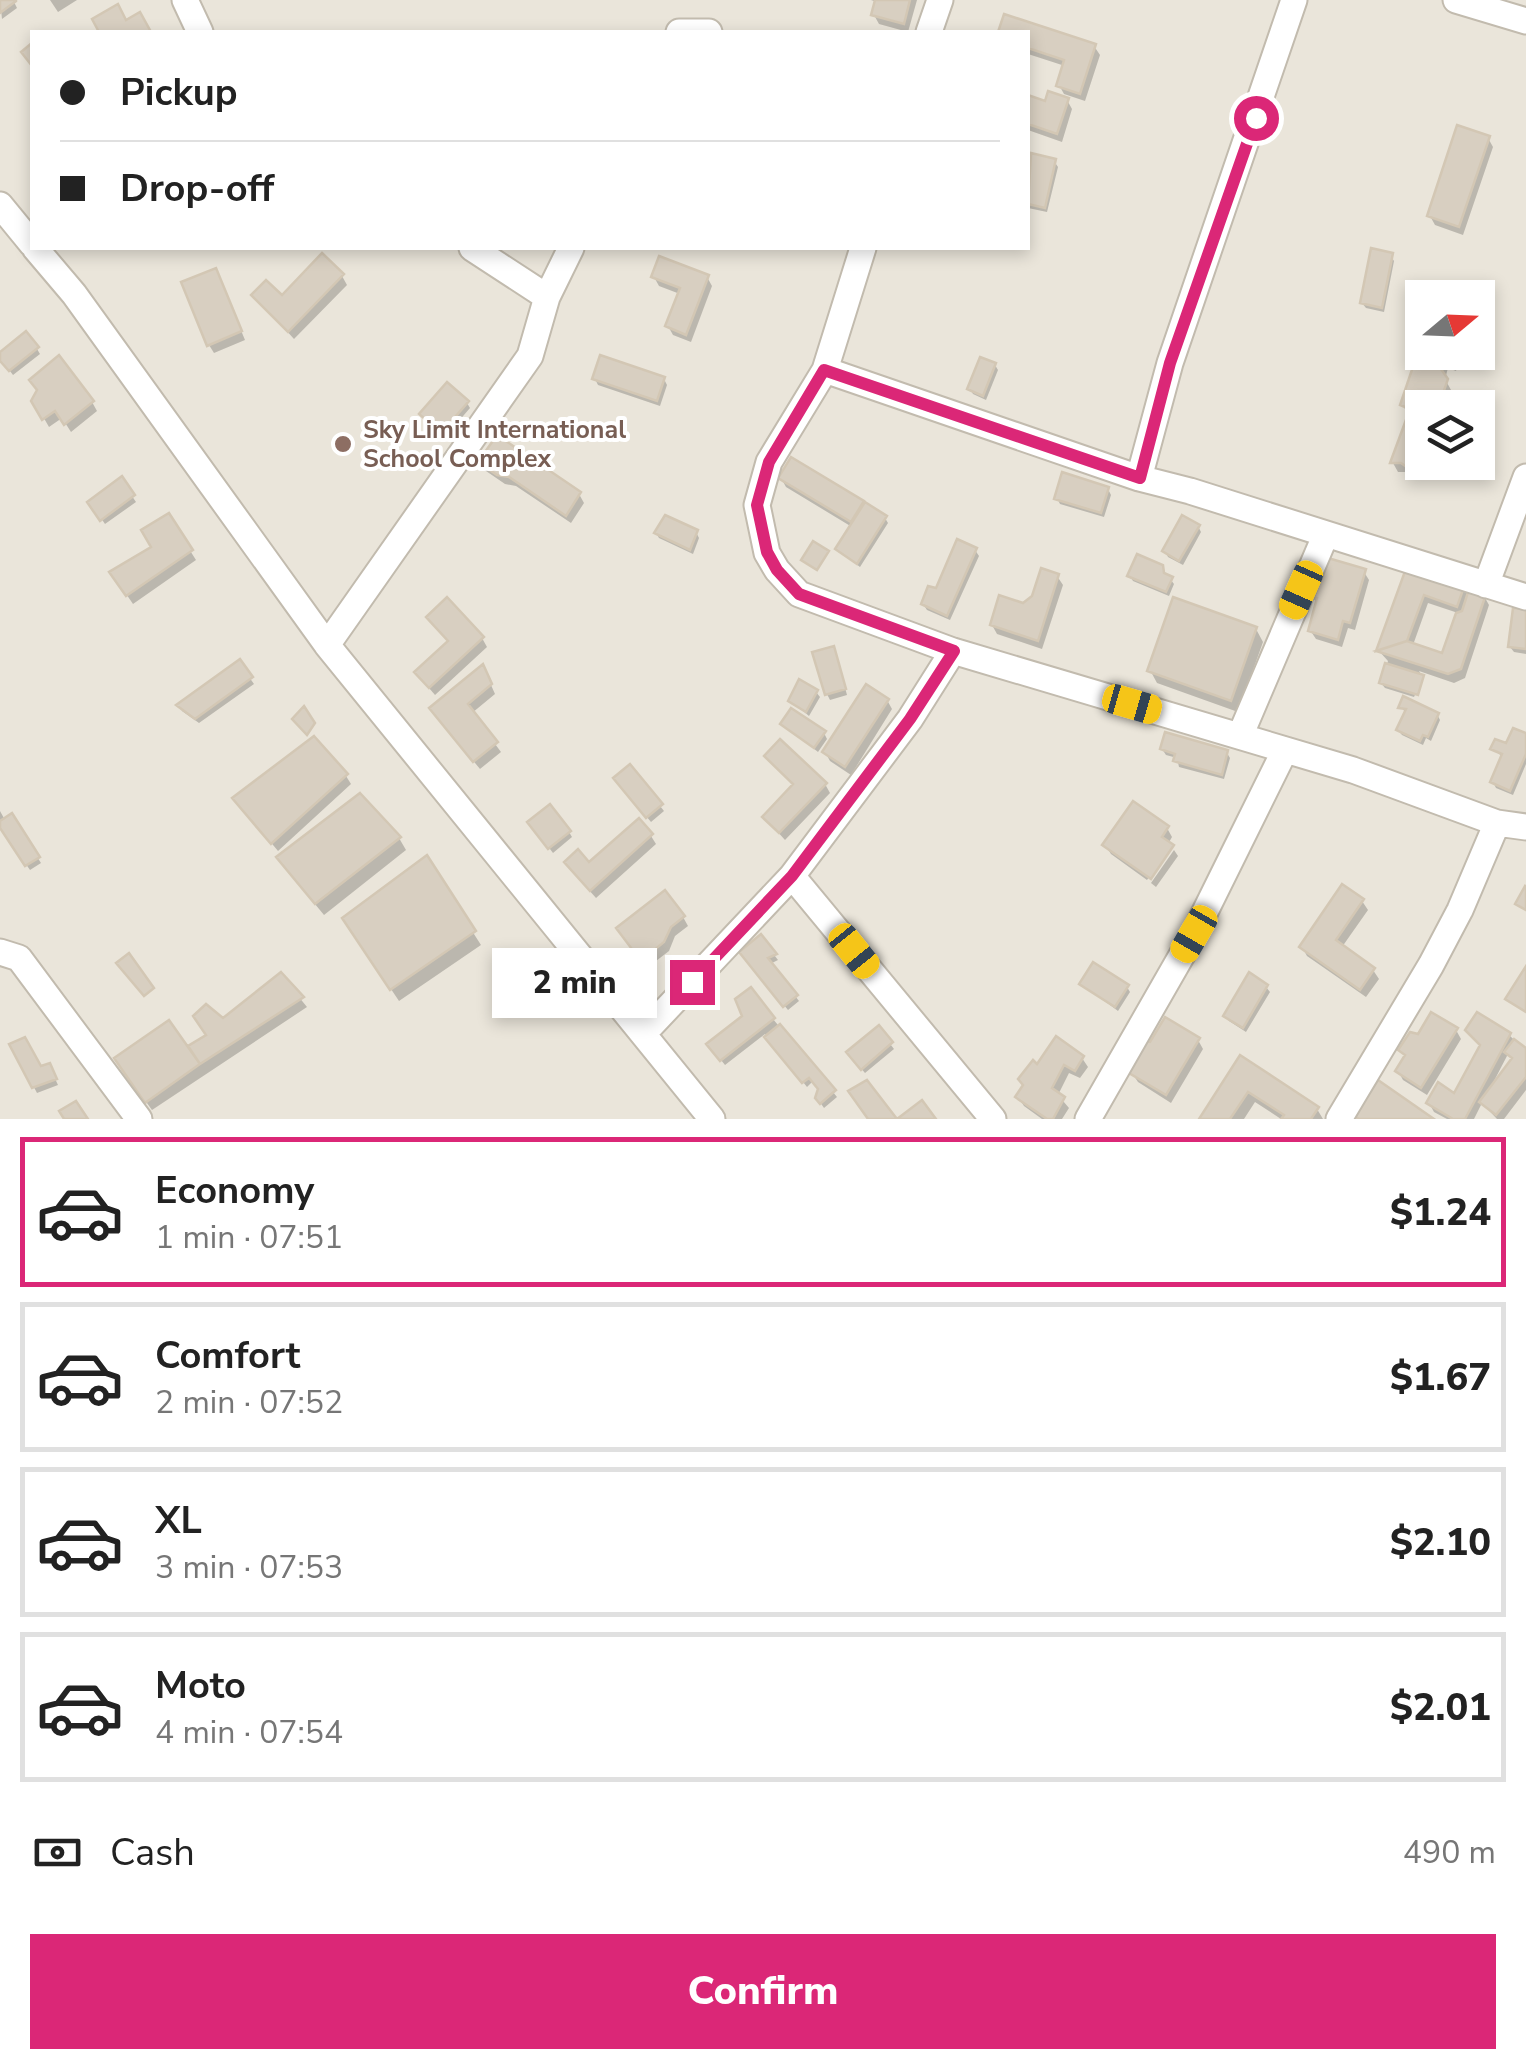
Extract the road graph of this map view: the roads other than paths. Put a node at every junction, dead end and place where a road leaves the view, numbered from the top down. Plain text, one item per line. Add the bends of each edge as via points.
1 (185, 0) edge
2 (1294, 0) edge
3 (1456, 0) edge
4 (1526, 22) edge
5 (199, 30) edge
6 (0, 205) edge
7 (30, 241) edge
8 (37, 250) edge
9 (475, 250) edge
10 (570, 250) edge
11 (862, 250) edge
12 (547, 297) junction
13 (824, 370) junction
14 (1526, 477) edge
15 (1140, 478) junction
16 (1326, 534) junction
17 (1486, 585) junction
18 (1526, 597) edge
19 (327, 645) junction
20 (954, 651) junction
21 (1240, 736) junction
22 (1285, 750) junction
23 (1497, 823) junction
24 (1526, 827) edge
25 (792, 876) junction
26 (0, 952) edge
27 (643, 1034) junction
28 (139, 1119) edge
29 (712, 1119) edge
30 (993, 1119) edge
31 (1088, 1119) edge
32 (1340, 1119) edge

1 - 5 street
2 - 15 street via 1170,363
3 - 4 street
6 - 7 street
8 - 19 street
9 - 12 street
10 - 12 street
11 - 13 street
12 - 19 street via 530,356
13 - 15 street
13 - 20 street via 769,462 757,505 767,552 799,594
14 - 17 street
15 - 16 street
16 - 17 street
16 - 21 street
17 - 18 street
19 - 27 street
20 - 21 street
20 - 25 street
21 - 22 street
22 - 23 street
22 - 31 street via 1194,934
23 - 24 street
23 - 32 street via 1445,938
25 - 27 street
25 - 30 street
26 - 28 street via 19,958
27 - 29 street

